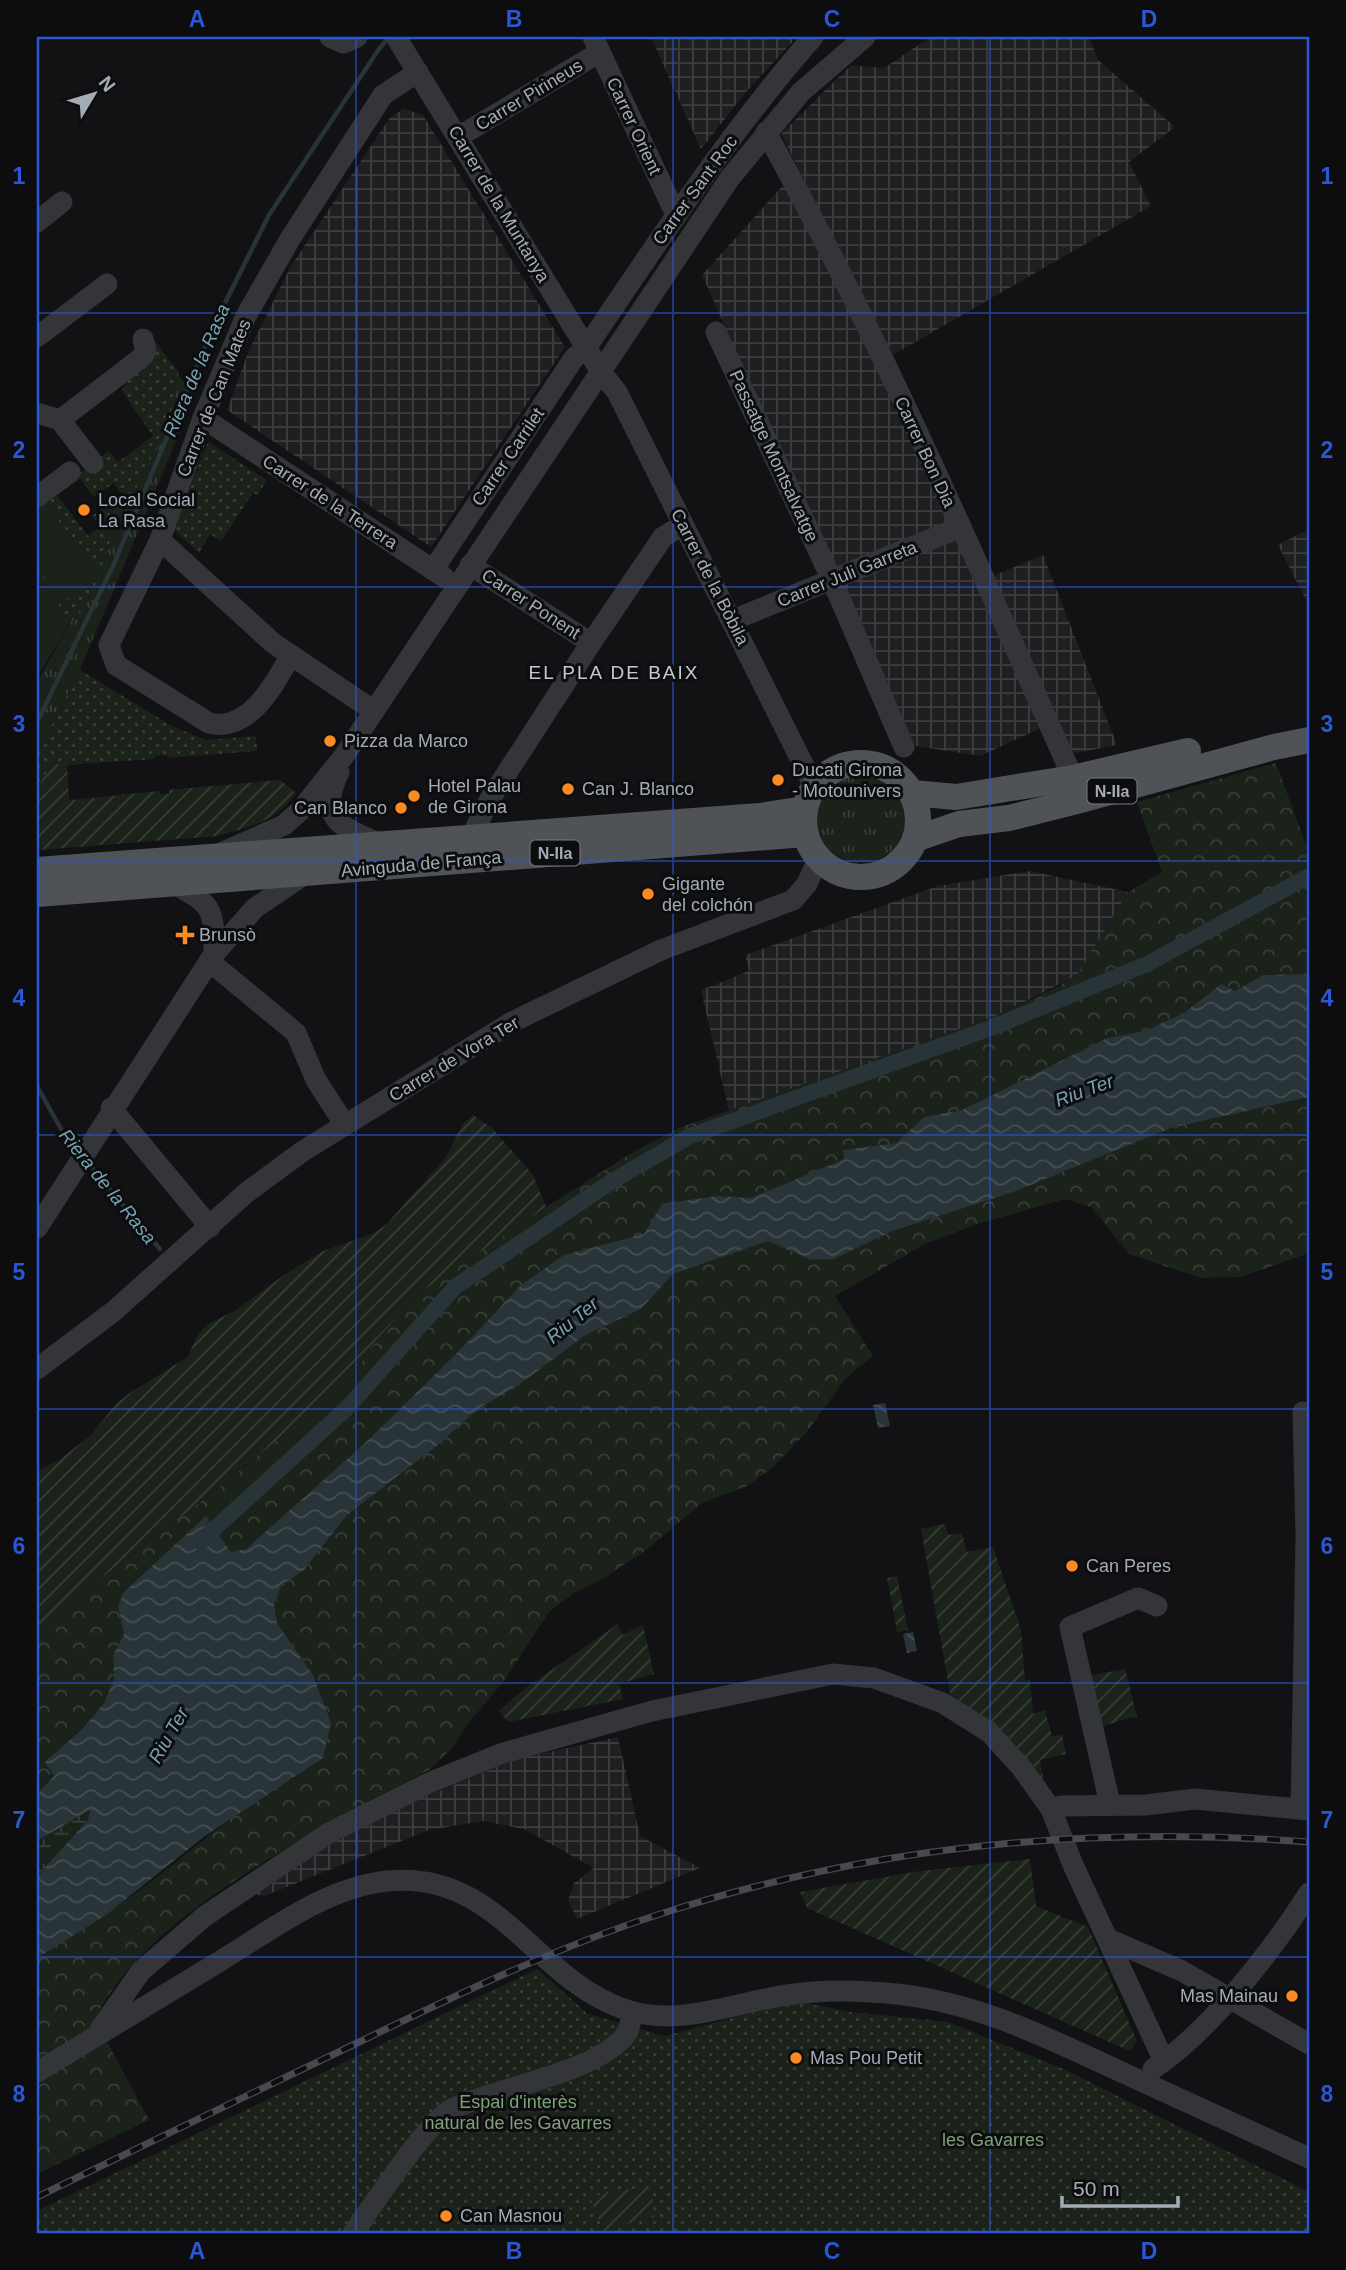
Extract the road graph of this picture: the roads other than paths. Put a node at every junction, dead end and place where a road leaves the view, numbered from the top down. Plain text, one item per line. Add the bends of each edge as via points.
1 (330, 37) edge
2 (357, 37) edge
3 (396, 37) edge
4 (813, 37) edge
5 (865, 37) edge
6 (596, 45) edge
7 (418, 72) junction
8 (766, 132) junction
9 (458, 137) junction
10 (62, 202) dead end
11 (676, 215) junction
12 (37, 222) edge
13 (107, 284) dead end
14 (716, 332) dead end
15 (37, 337) edge
16 (144, 339) dead end
17 (586, 348) junction
18 (601, 372) junction
19 (37, 413) edge
20 (203, 418) junction
21 (60, 420) junction
22 (93, 463) dead end
23 (70, 472) dead end
24 (37, 497) edge
25 (682, 525) junction
26 (961, 527) junction
27 (160, 540) junction
28 (470, 565) junction
29 (433, 570) junction
30 (832, 580) junction
31 (456, 585) junction
32 (733, 620) junction
33 (591, 643) junction
34 (291, 655) junction
35 (374, 711) junction
36 (1309, 724) edge
37 (1309, 740) edge
38 (904, 747) dead end
39 (344, 756) junction
40 (1073, 778) junction
41 (912, 793) junction
42 (807, 810) junction
43 (471, 837) junction
44 (915, 839) junction
45 (381, 845) junction
46 (214, 855) junction
47 (818, 859) junction
48 (37, 870) edge
49 (306, 874) junction
50 (173, 884) junction
51 (37, 894) edge
52 (211, 958) junction
53 (111, 1108) junction
54 (345, 1125) junction
55 (209, 1227) junction
56 (37, 1228) edge
57 (37, 1369) edge
58 (1303, 1412) dead end
59 (1157, 1606) dead end
60 (1110, 1804) junction
61 (1051, 1809) junction
62 (1305, 1810) edge
63 (1309, 1893) edge
64 (1108, 1939) junction
65 (1229, 1996) junction
66 (633, 2012) junction
67 (93, 2038) junction
68 (1309, 2044) edge
69 (1164, 2061) junction
70 (37, 2072) edge
71 (1138, 2079) junction
72 (1309, 2158) edge
73 (353, 2233) edge

1 - 2 street via 344,43
3 - 7 street, Carrer de la Muntanya
4 - 11 street, Carrer Sant Roc
5 - 8 street via 801,92
6 - 9 street, Carrer Pirineus
6 - 11 street, Carrer Orient
7 - 9 street, Carrer de la Muntanya
7 - 20 street, Carrer de Can Mates via 383,95 290,239 246,316
8 - 18 street
8 - 26 street, Carrer Bon Dia via 824,238
9 - 17 street, Carrer de la Muntanya
10 - 12 street
11 - 17 street, Carrer Sant Roc
13 - 15 street
14 - 30 street, Passatge Montsalvatge
16 - 21 street via 146,351 141,358
17 - 18 street, Carrer de la Muntanya
17 - 29 street, Carrer Carrilet via 574,358
18 - 25 street, Carrer de la Bòbila via 617,392
18 - 28 street
19 - 21 street
20 - 27 street, Carrer de Can Mates
20 - 29 street, Carrer de la Terrera
21 - 22 street
23 - 24 street
25 - 32 street, Carrer de la Bòbila
25 - 33 street via 663,537
26 - 30 street, Carrer Juli Garreta
26 - 40 street, Carrer Bon Dia
27 - 34 street
27 - 34 street, Carrer de Can Mates via 109,645 116,665 220,726 251,711
28 - 31 street
28 - 33 street, Carrer Ponent
29 - 31 street, Carrer de la Terrera
30 - 32 street, Carrer Juli Garreta
30 - 38 street, Passatge Montsalvatge
31 - 35 street
32 - 42 street, Carrer de la Bòbila
33 - 43 street via 490,799
34 - 35 street
35 - 39 street
36 - 40 main road, N-IIa
37 - 44 main road, N-IIa via 1009,818 959,824
39 - 45 street via 330,793 331,811 345,829
39 - 46 street via 284,825
40 - 41 main road, N-IIa via 956,797
41 - 42 main road, N-IIa via 892,771 862,762 837,767
41 - 44 main road via 918,817
42 - 43 main road, Avinguda de França / N-IIa
42 - 47 main road
42 - 49 main road, Avinguda de França / N-IIa
43 - 45 main road, Avinguda de França / N-IIa
44 - 47 main road via 900,862 868,877 846,876
45 - 46 main road, Avinguda de França / N-IIa
46 - 48 main road, Avinguda de França / N-IIa
47 - 54 street, Carrer de Vora Ter via 807,884 793,900 661,950 512,1022
49 - 50 main road, Avinguda de França / N-IIa
49 - 52 street via 255,908
50 - 51 main road, Avinguda de França / N-IIa
50 - 52 street via 196,895 211,912 216,931
52 - 53 street
52 - 54 street via 296,1033 316,1080
53 - 55 street
53 - 56 street
54 - 55 street, Carrer de Vora Ter via 246,1194
55 - 57 street, Carrer de Vora Ter via 114,1311
58 - 62 street
59 - 60 street via 1138,1598 1070,1627
60 - 61 street
60 - 62 street via 1195,1799
61 - 64 street
61 - 67 street via 1021,1767 980,1725 925,1695 874,1678 828,1674 652,1711 503,1753 431,1782 329,1833 267,1872 171,1944 141,1971
63 - 65 street
64 - 65 street
64 - 69 street
65 - 68 street
65 - 69 street
66 - 67 street via 586,1991 478,1901 439,1885 398,1881 365,1885 311,1906
66 - 71 street via 681,2016 821,1991 913,1996 1003,2019
66 - 73 street via 627,2032 607,2050 562,2072 452,2109 429,2127
67 - 70 street
69 - 71 street
71 - 72 street

